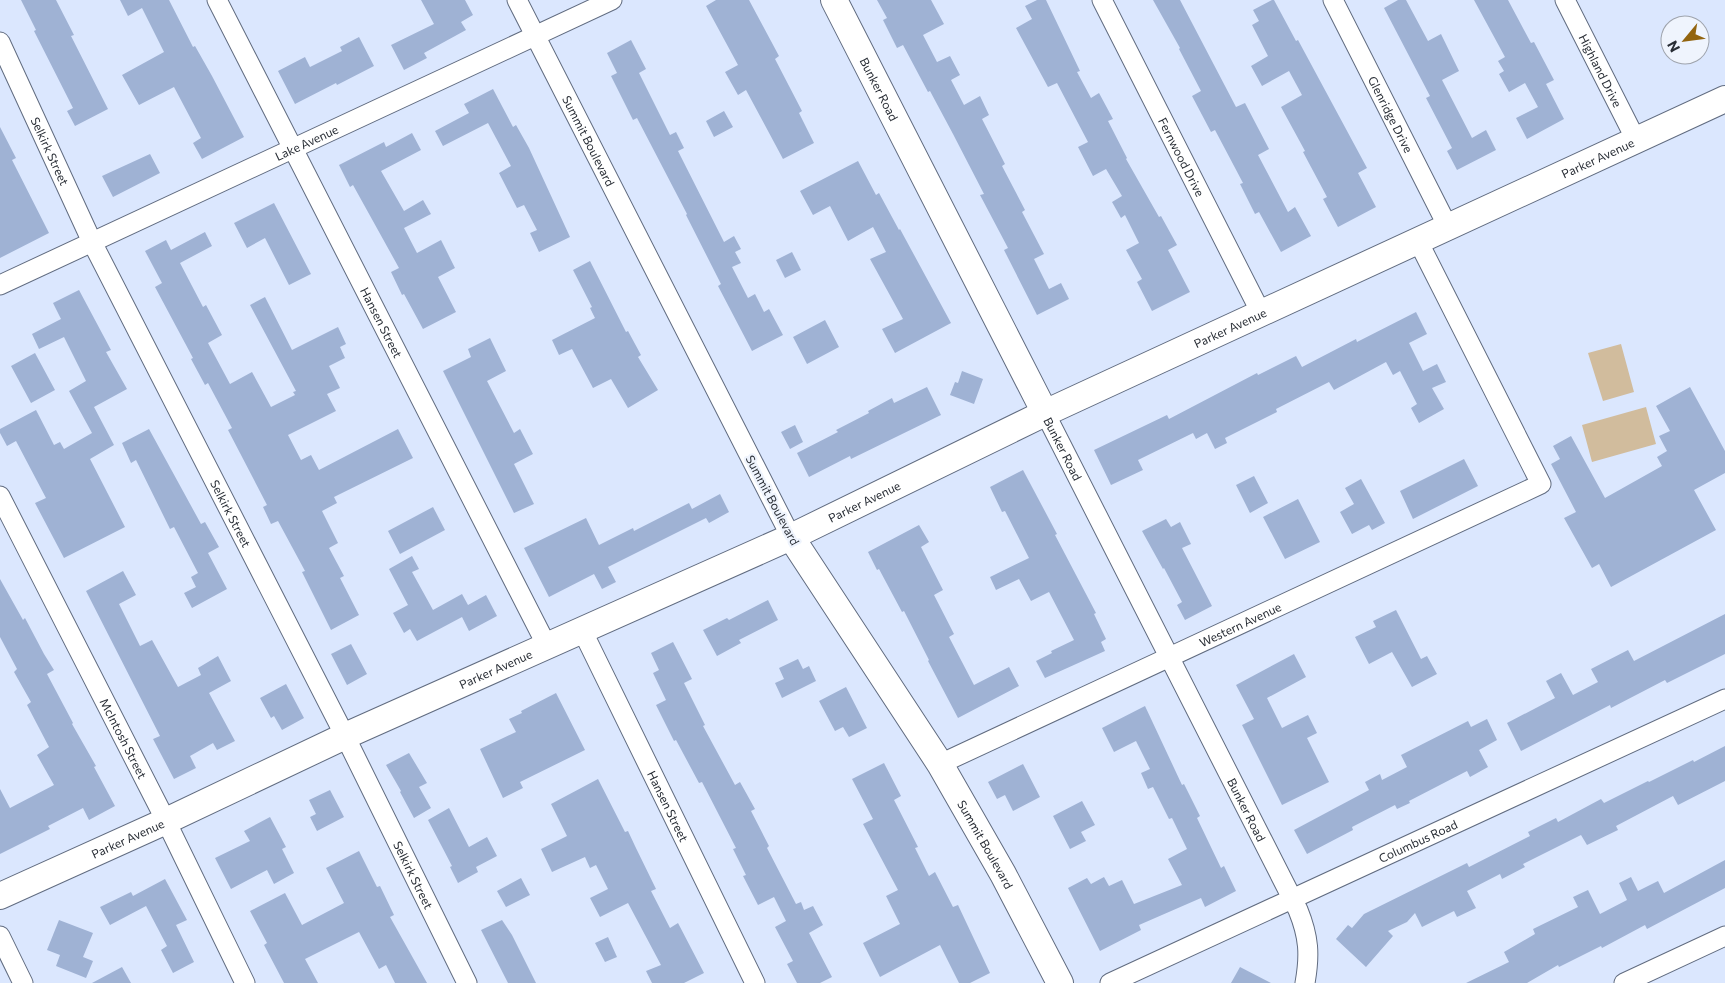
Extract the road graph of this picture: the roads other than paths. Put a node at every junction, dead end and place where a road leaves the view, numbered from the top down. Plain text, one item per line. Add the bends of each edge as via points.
1 (217, 0) edge
2 (517, 0) edge
3 (612, 0) edge
4 (834, 0) edge
5 (1102, 0) edge
6 (1333, 0) edge
7 (1565, 0) edge
8 (535, 35) junction
9 (0, 42) edge
10 (1725, 99) edge
11 (1636, 140) junction
12 (293, 148) junction
13 (1448, 227) junction
14 (1418, 241) junction
15 (92, 242) junction
16 (0, 285) edge
17 (1261, 313) junction
18 (1044, 413) junction
19 (0, 496) edge
20 (791, 537) junction
21 (582, 630) junction
22 (547, 646) junction
23 (1168, 657) junction
24 (1725, 699) edge
25 (345, 736) junction
26 (940, 764) junction
27 (166, 821) junction
28 (0, 896) edge
29 (1291, 899) junction
30 (0, 936) edge
31 (1725, 936) edge
32 (23, 983) edge
33 (245, 983) edge
34 (467, 983) edge
35 (755, 983) edge
36 (1060, 983) edge
37 (1110, 983) edge
38 (1305, 983) edge
39 (1624, 983) edge

1 - 12 street, Hansen Street
2 - 8 street, Summit Boulevard
3 - 8 street, Lake Avenue
4 - 18 street, Bunker Road
5 - 17 street, Fernwood Drive
6 - 13 street, Glenridge Drive
7 - 11 street, Highland Drive
8 - 12 street, Lake Avenue
8 - 20 street, Summit Boulevard
9 - 15 street, Selkirk Street
10 - 11 street, Parker Avenue
11 - 13 street, Parker Avenue
12 - 15 street, Lake Avenue
12 - 22 street, Hansen Street
13 - 14 street, Parker Avenue
14 - 17 street, Parker Avenue
14 - 23 street, Western Avenue via 1541,484
15 - 16 street, Lake Avenue
15 - 25 street, Selkirk Street
17 - 18 street, Parker Avenue
18 - 20 street, Parker Avenue
18 - 23 street, Bunker Road
19 - 27 street, McIntosh Street
20 - 21 street, Parker Avenue
20 - 26 street, Summit Boulevard
21 - 22 street, Parker Avenue
21 - 35 street, Hansen Street
22 - 25 street, Parker Avenue
23 - 26 street, Western Avenue
23 - 29 street, Bunker Road
24 - 29 street, Columbus Road
25 - 27 street, Parker Avenue
25 - 34 street, Selkirk Street
26 - 36 street, Summit Boulevard
27 - 28 street, Parker Avenue
27 - 33 street, McIntosh Street
29 - 37 street, Columbus Road
29 - 38 street, Bunker Road via 1306,935 1309,961
30 - 32 street
31 - 39 street

